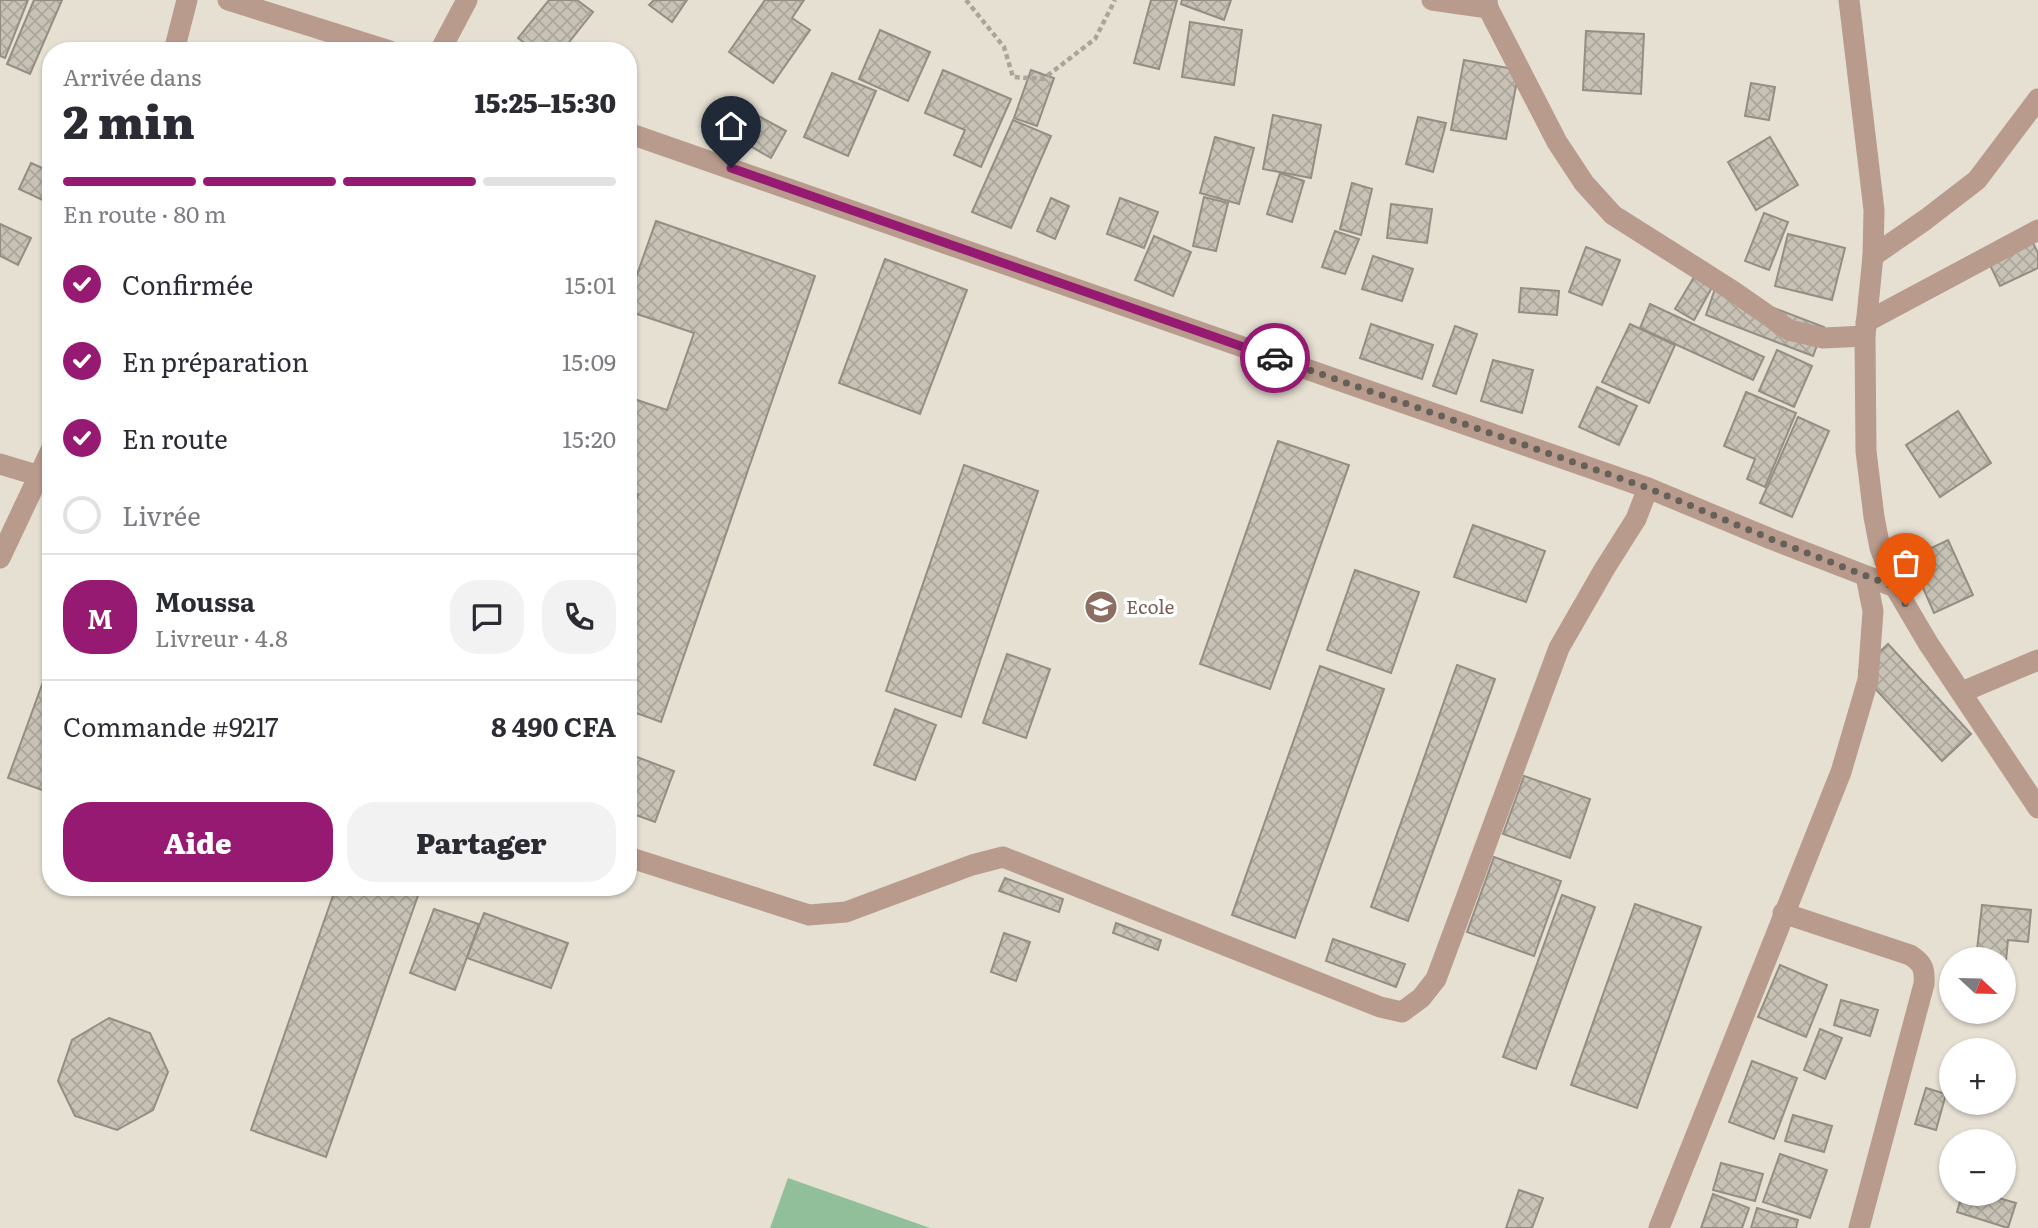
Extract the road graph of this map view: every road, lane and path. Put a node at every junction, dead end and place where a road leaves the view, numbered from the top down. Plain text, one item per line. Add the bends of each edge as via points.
1 (187, 0) edge
2 (228, 0) edge
3 (467, 0) edge
4 (966, 0) edge
5 (1115, 0) edge
6 (1432, 0) edge
7 (1849, 0) edge
8 (1488, 4) edge
9 (176, 42) edge
10 (361, 42) edge
11 (445, 42) edge
12 (2038, 99) edge
13 (637, 136) edge
14 (2038, 230) edge
15 (1873, 256) junction
16 (1866, 329) junction
17 (0, 464) edge
18 (42, 472) edge
19 (40, 477) junction
20 (1648, 488) junction
21 (0, 558) edge
22 (1866, 576) junction
23 (1895, 587) junction
24 (2038, 660) edge
25 (1962, 692) junction
26 (2038, 808) edge
27 (637, 860) edge
28 (1783, 913) junction
29 (1659, 1228) edge
30 (1859, 1228) edge

1 - 9 street
2 - 10 street
3 - 11 street
4 - 5 path via 1004,47 1013,77 1043,79 1095,39
6 - 8 street
7 - 15 street via 1874,210
8 - 16 street via 1557,142 1584,183 1613,215 1789,330 1823,338
12 - 15 street via 1977,180
13 - 20 street
14 - 16 street
15 - 16 street
16 - 23 street via 1866,451 1880,548
17 - 19 street
18 - 19 street
19 - 21 street
20 - 22 street
20 - 27 street via 1636,519 1559,648 1436,979 1402,1012 1003,857 972,864 846,912 809,915
22 - 23 street
22 - 28 street via 1873,611 1868,680 1841,772
23 - 25 street
24 - 25 street
25 - 26 street
28 - 29 street
28 - 30 street via 1910,955 1922,962 1925,972

